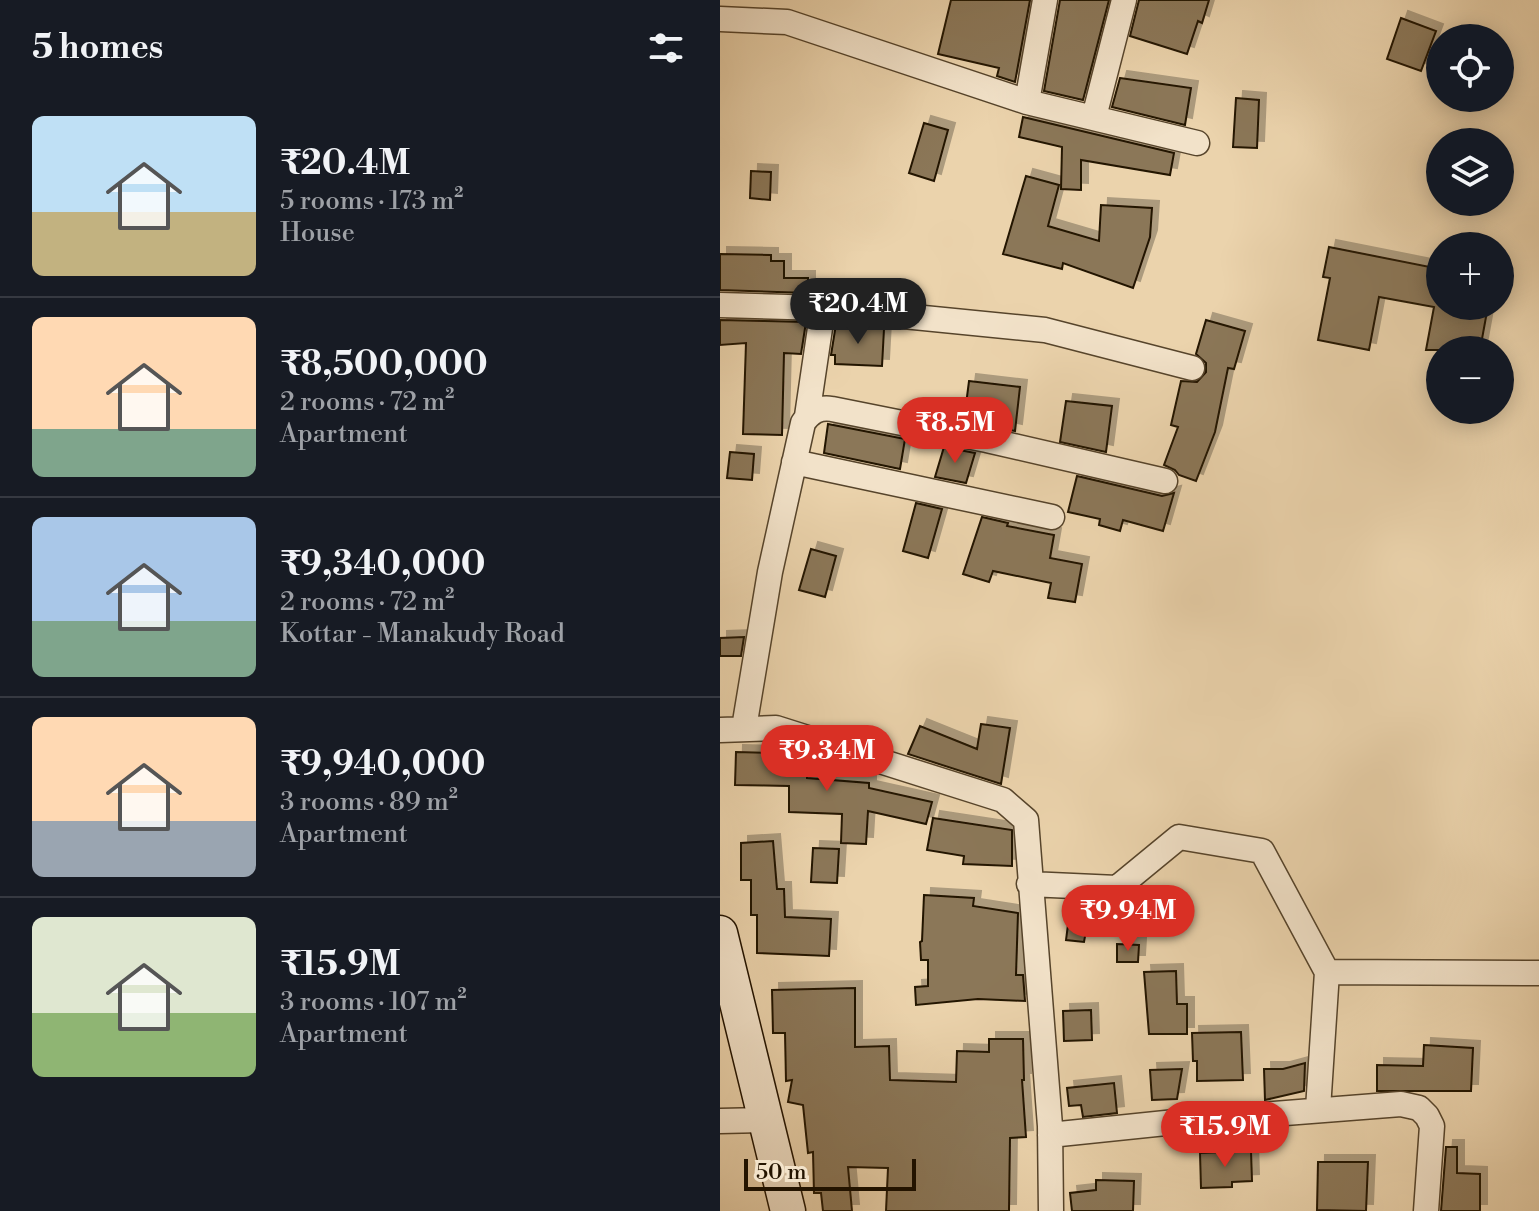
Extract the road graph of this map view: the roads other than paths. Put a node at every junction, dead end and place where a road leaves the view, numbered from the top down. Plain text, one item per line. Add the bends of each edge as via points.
1 (1045, 0) edge
2 (1124, 0) edge
3 (789, 11) edge
4 (720, 19) edge
5 (1027, 102) junction
6 (1094, 117) junction
7 (1197, 143) dead end
8 (720, 305) edge
9 (823, 308) junction
10 (1192, 368) dead end
11 (807, 416) junction
12 (794, 462) junction
13 (1165, 481) dead end
14 (1052, 517) dead end
15 (732, 729) edge
16 (1029, 884) junction
17 (720, 933) edge
18 (1327, 972) junction
19 (1539, 973) edge
20 (1318, 1109) junction
21 (766, 1120) junction
22 (720, 1121) edge
23 (1050, 1135) junction
24 (788, 1211) edge
25 (1051, 1211) edge
26 (1426, 1211) edge

1 - 5 street
2 - 6 street
3 - 4 street
3 - 5 street
5 - 6 street
6 - 7 street
8 - 9 street
9 - 10 street via 1045,330
9 - 11 street
11 - 12 street
11 - 13 street via 832,409
12 - 14 street
12 - 15 street
15 - 16 street via 776,728 1003,800 1026,820
16 - 18 street via 1117,888 1179,837 1262,851
16 - 23 street
17 - 21 main road
18 - 19 street
18 - 20 street
20 - 23 street
20 - 26 street via 1401,1104 1419,1108 1433,1135
21 - 22 street
21 - 24 main road
23 - 25 street

